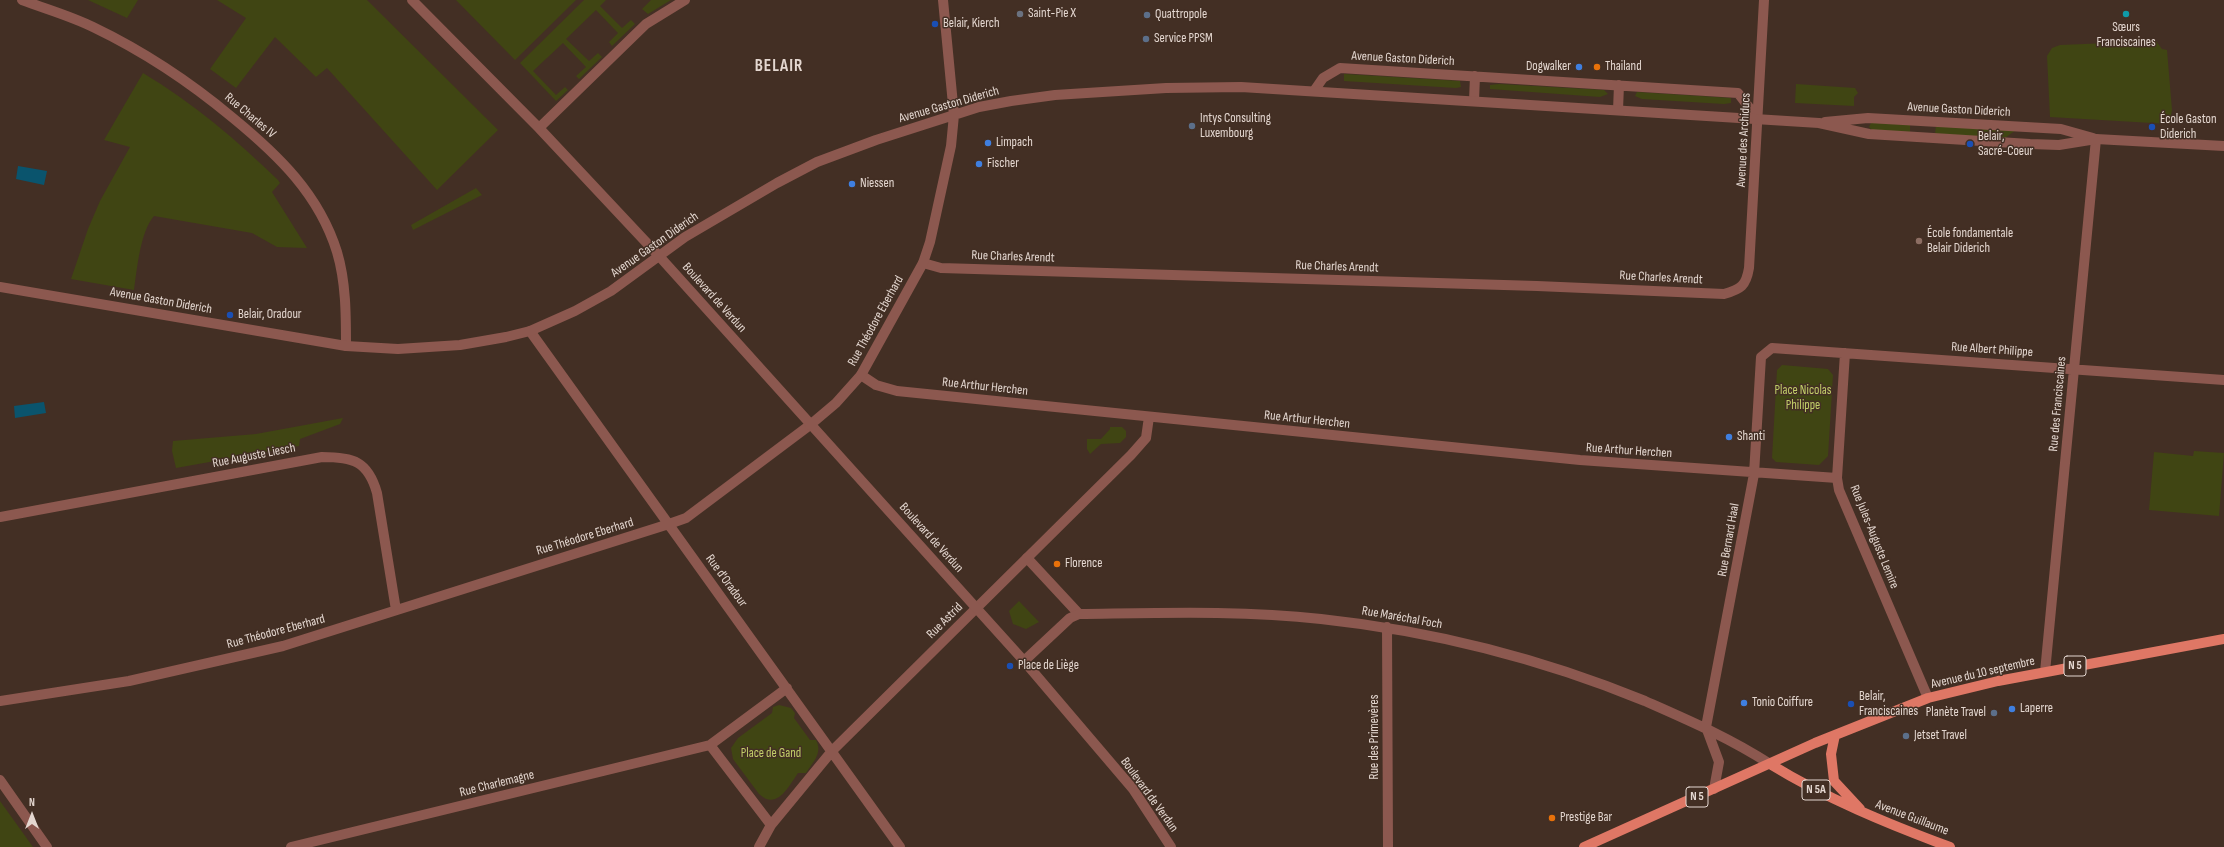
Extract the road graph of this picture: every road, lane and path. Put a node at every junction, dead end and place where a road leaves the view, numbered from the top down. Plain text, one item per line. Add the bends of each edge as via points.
1 (22, 0) edge
2 (412, 0) edge
3 (685, 0) edge
4 (943, 0) edge
5 (1764, 0) edge
6 (1475, 76) junction
7 (1619, 85) junction
8 (1314, 91) junction
9 (1474, 101) junction
10 (1618, 110) junction
11 (954, 115) junction
12 (1758, 119) junction
13 (1819, 123) junction
14 (539, 128) junction
15 (2096, 139) junction
16 (2224, 146) edge
17 (659, 256) junction
18 (923, 262) junction
19 (1747, 281) joint
20 (0, 287) edge
21 (530, 331) junction
22 (346, 346) junction
23 (1845, 353) junction
24 (1761, 357) joint
25 (2074, 369) junction
26 (861, 375) junction
27 (2224, 380) edge
28 (1149, 417) junction
29 (810, 425) junction
30 (1754, 474) junction
31 (1837, 478) junction
32 (0, 516) edge
33 (669, 524) junction
34 (1027, 558) junction
35 (976, 607) junction
36 (396, 610) junction
37 (1079, 614) junction
38 (1387, 627) junction
39 (2224, 639) edge
40 (1024, 661) junction
41 (2046, 672) junction
42 (787, 688) junction
43 (1928, 698) junction
44 (0, 701) edge
45 (1706, 727) junction
46 (1835, 735) junction
47 (710, 745) junction
48 (832, 751) junction
49 (1770, 764) junction
50 (0, 780) edge
51 (1714, 789) junction
52 (1864, 813) junction
53 (771, 825) junction
54 (47, 847) edge
55 (291, 847) edge
56 (759, 847) edge
57 (900, 847) edge
58 (1171, 847) edge
59 (1388, 847) edge
60 (1584, 847) edge
61 (1950, 847) edge

1 - 22 street, Rue Charles IV via 92,26 174,73 224,111 286,165 314,201 326,223 337,253 343,282
2 - 14 street, Boulevard de Verdun
3 - 14 street via 646,24
4 - 11 street, Rue Théodore Eberhard
5 - 12 street, Avenue des Archiducs
6 - 7 street, Avenue Gaston Diderich
6 - 8 street, Avenue Gaston Diderich via 1340,68 1323,78
6 - 9 street
7 - 10 street
7 - 12 street, Avenue Gaston Diderich via 1738,93
8 - 9 street, Avenue Gaston Diderich
8 - 11 street, Avenue Gaston Diderich via 1241,87 1083,93 1011,101
9 - 10 street, Avenue Gaston Diderich
10 - 12 street, Avenue Gaston Diderich
11 - 17 street, Avenue Gaston Diderich via 817,162 770,186 685,237
11 - 18 street, Rue Théodore Eberhard via 951,146 930,242
12 - 13 street, Avenue Gaston Diderich
12 - 19 street, Avenue des Archiducs
13 - 15 street, Avenue Gaston Diderich via 1863,118 2048,128
13 - 15 street, Avenue Gaston Diderich via 1869,134 2030,144 2059,145
14 - 17 street, Boulevard de Verdun
15 - 16 street, Avenue Gaston Diderich
15 - 25 street, Rue des Franciscaines
17 - 21 street, Avenue Gaston Diderich via 611,290 575,311
17 - 29 street, Boulevard de Verdun
18 - 19 street, Rue Charles Arendt via 941,268 1724,294 1737,290
18 - 26 street, Rue Théodore Eberhard
20 - 22 street, Avenue Gaston Diderich
21 - 22 street, Avenue Gaston Diderich via 447,347 398,349
21 - 33 street, Rue d'Oradour
23 - 24 street, Rue Albert Philippe via 1772,348
23 - 25 street, Rue Albert Philippe
23 - 31 street, Rue Jules-Auguste Lemire
24 - 30 street, Rue Bernard Haal
25 - 27 street, Rue Albert Philippe
25 - 41 street, Rue des Franciscaines
26 - 28 street, Rue Arthur Herchen via 876,385 897,391
26 - 29 street, Rue Théodore Eberhard via 836,403
28 - 30 street, Rue Arthur Herchen via 1580,460
28 - 34 street, Rue Astrid via 1146,438
29 - 33 street, Rue Théodore Eberhard via 686,518
29 - 35 street, Boulevard de Verdun
30 - 31 street
30 - 45 street, Rue Bernard Haal
31 - 43 street, Rue Jules-Auguste Lemire via 1839,490
32 - 36 street, Rue Auguste Liesch via 322,457 342,457 354,460 365,467 373,479
33 - 36 street, Rue Théodore Eberhard
33 - 42 street, Rue d'Oradour
34 - 35 street, Rue Astrid
34 - 37 street
35 - 40 street, Boulevard de Verdun
35 - 48 street, Rue Astrid
36 - 44 street, Rue Théodore Eberhard via 283,646 189,668 76,690
37 - 38 street, Rue Maréchal Foch via 1319,618
37 - 40 street via 1070,618
38 - 45 street, Rue Maréchal Foch via 1475,644 1539,662 1589,678
38 - 59 street, Rue des Primevères
39 - 41 main road, Avenue du 10 septembre / N 5
40 - 58 street, Boulevard de Verdun via 1133,789
41 - 43 main road, Avenue du 10 septembre / N 5
42 - 47 street, Rue Charlemagne
42 - 48 street, Rue d'Oradour
43 - 46 main road, Avenue du 10 septembre / N 5
45 - 49 street, Rue Maréchal Foch
45 - 51 street via 1719,762
46 - 49 main road, Avenue du 10 septembre / N 5
46 - 52 main road, Avenue Guillaume / N 5A via 1831,754 1834,781
47 - 53 street
47 - 55 street, Rue Charlemagne
48 - 53 street, Rue Astrid
48 - 57 street, Rue d'Oradour
49 - 51 main road, Avenue du 10 septembre / N 5
49 - 52 main road, Avenue Guillaume / N 5A via 1798,781
50 - 54 street
51 - 60 main road, Avenue du 10 septembre / N 5
52 - 61 main road, Avenue Guillaume / N 5A
53 - 56 street, Rue Astrid

